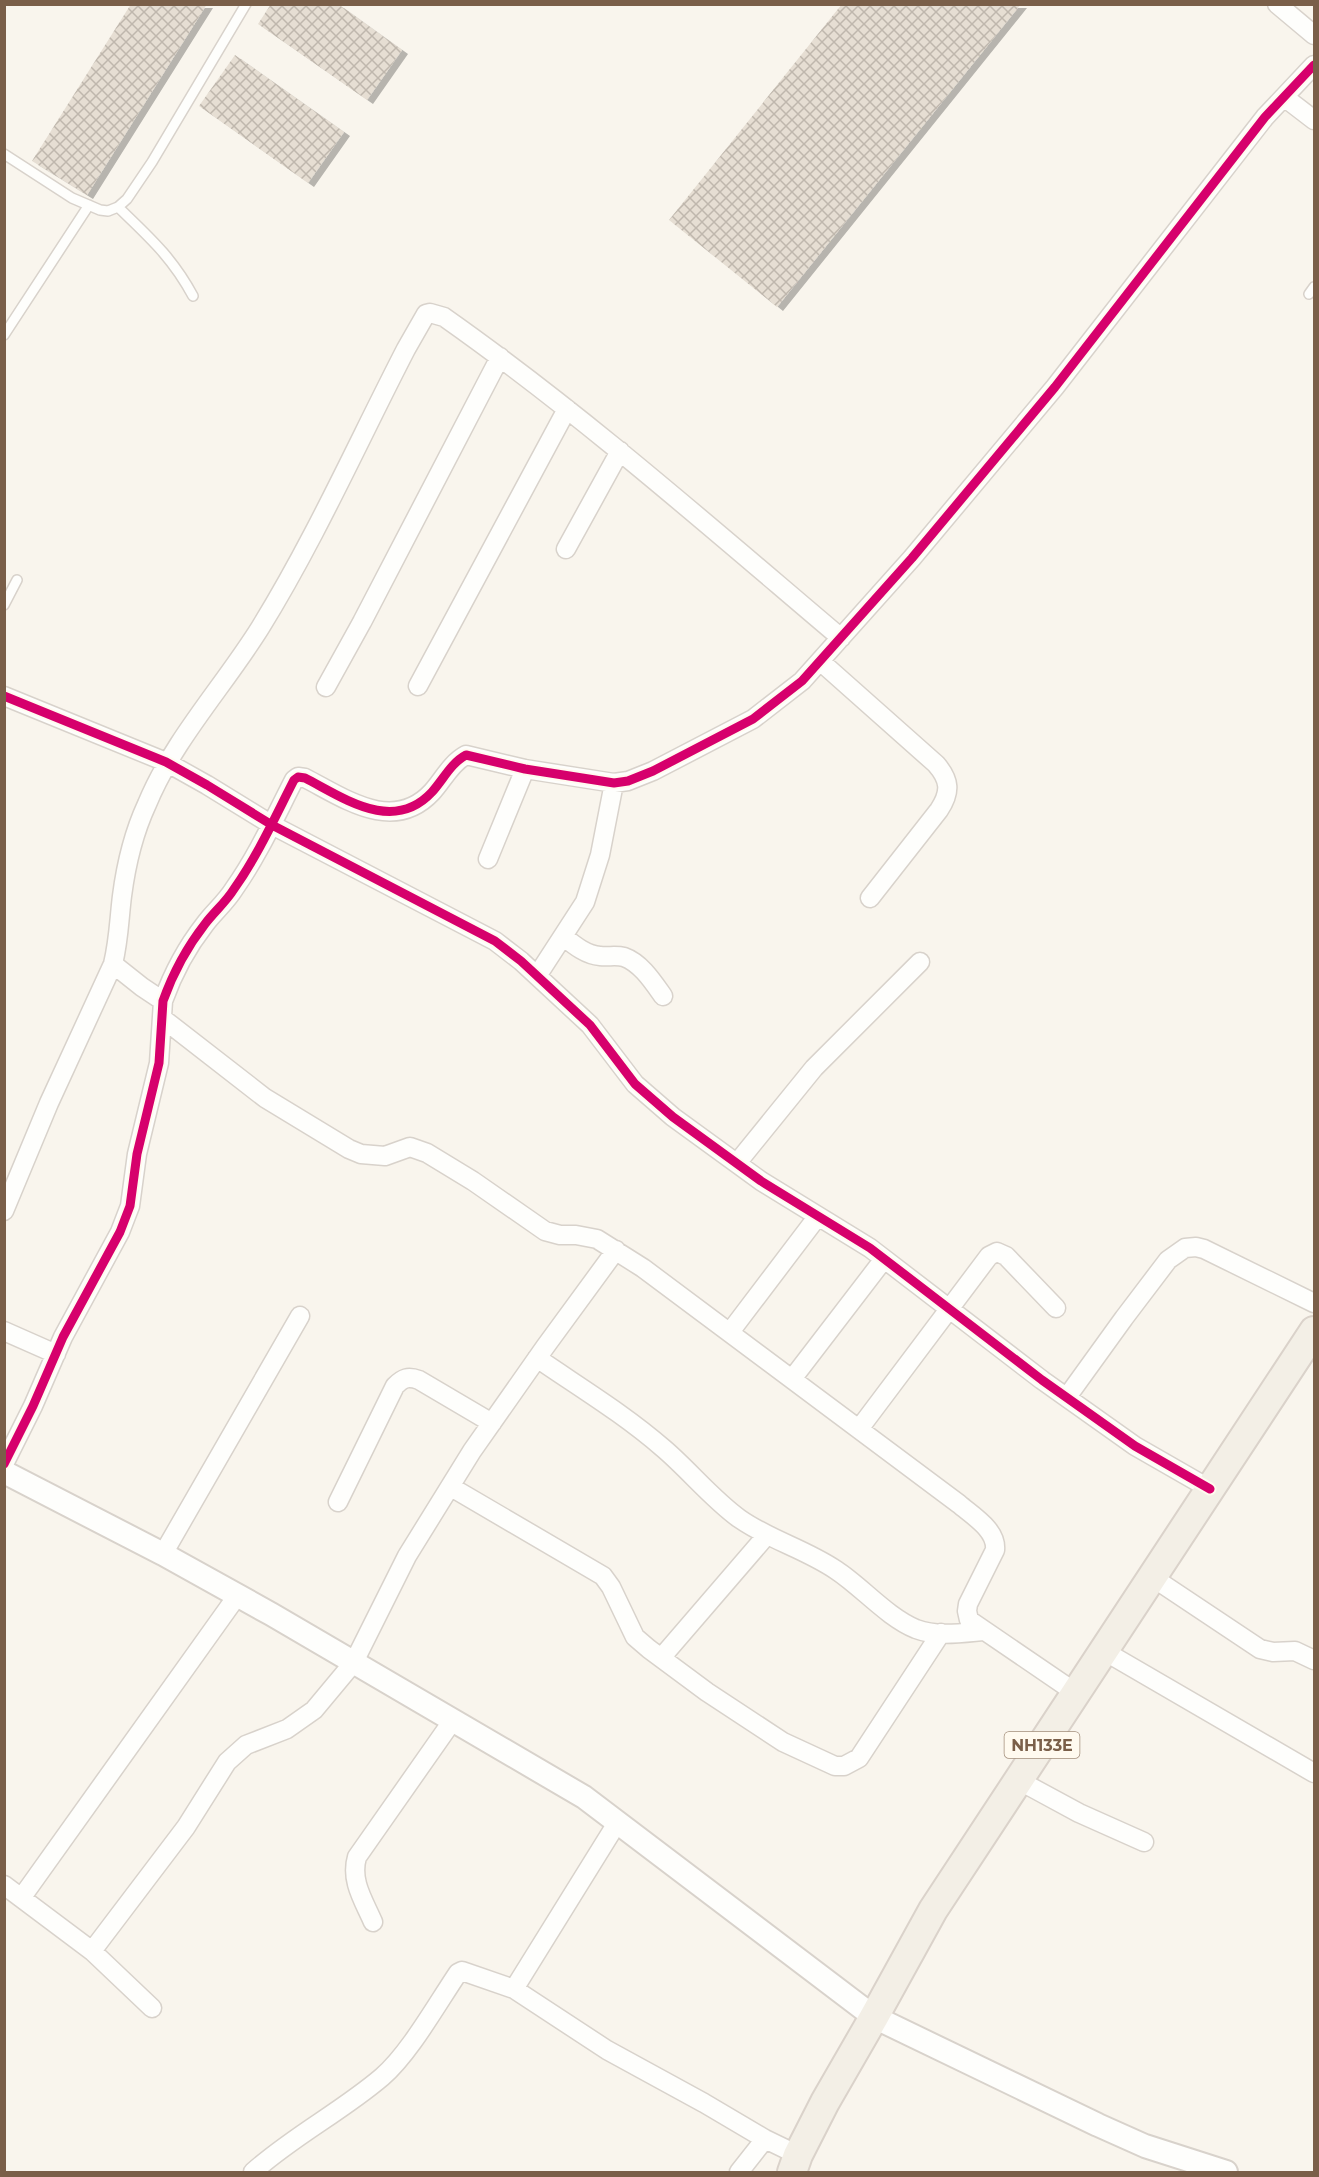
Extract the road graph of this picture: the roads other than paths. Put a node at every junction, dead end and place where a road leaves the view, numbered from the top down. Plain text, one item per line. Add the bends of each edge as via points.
1 (246, 4) edge
2 (1277, 4) edge
3 (1314, 35) edge
4 (1314, 65) edge
5 (1284, 97) junction
6 (1314, 120) edge
7 (4, 154) edge
8 (89, 205) junction
9 (118, 207) junction
10 (194, 296) dead end
11 (4, 335) edge
12 (500, 357) junction
13 (567, 409) junction
14 (620, 451) junction
15 (566, 549) dead end
16 (17, 580) dead end
17 (4, 605) edge
18 (841, 638) junction
19 (820, 661) junction
20 (418, 686) dead end
21 (326, 687) dead end
22 (4, 696) edge
23 (166, 762) junction
24 (525, 769) junction
25 (614, 783) junction
26 (272, 825) junction
27 (488, 860) dead end
28 (870, 898) dead end
29 (564, 937) junction
30 (920, 962) dead end
31 (113, 964) junction
32 (537, 976) junction
33 (663, 996) dead end
34 (163, 1009) junction
35 (736, 1163) junction
36 (4, 1211) edge
37 (818, 1216) junction
38 (616, 1250) junction
39 (884, 1259) junction
40 (1314, 1303) edge
41 (949, 1308) junction
42 (1056, 1308) dead end
43 (300, 1316) dead end
44 (4, 1330) edge
45 (1314, 1331) edge
46 (730, 1332) junction
47 (56, 1354) junction
48 (537, 1358) junction
49 (792, 1379) junction
50 (1067, 1397) junction
51 (492, 1423) junction
52 (859, 1429) junction
53 (4, 1464) edge
54 (4, 1472) edge
55 (451, 1487) junction
56 (1210, 1489) junction
57 (338, 1502) dead end
58 (766, 1536) junction
59 (163, 1554) junction
60 (1152, 1577) junction
61 (237, 1596) junction
62 (984, 1631) junction
63 (941, 1633) junction
64 (1104, 1651) junction
65 (661, 1658) junction
66 (1314, 1660) edge
67 (354, 1662) junction
68 (1076, 1693) junction
69 (453, 1720) junction
70 (1314, 1773) edge
71 (1018, 1780) junction
72 (617, 1823) junction
73 (1144, 1842) dead end
74 (4, 1885) edge
75 (22, 1897) junction
76 (374, 1922) dead end
77 (92, 1952) junction
78 (514, 1989) junction
79 (152, 2008) dead end
80 (874, 2017) junction
81 (765, 2139) junction
82 (795, 2164) edge
83 (253, 2172) edge
84 (739, 2172) edge
85 (1226, 2172) edge

1 - 9 lane via 152,162
2 - 3 street
4 - 5 street
5 - 6 street
5 - 18 street via 1264,117 1055,387
7 - 8 lane
8 - 9 lane via 108,211
8 - 11 lane
9 - 10 lane via 164,252
12 - 13 street
12 - 21 street
12 - 23 street via 440,315 430,313 424,317 291,574 259,628
13 - 14 street
13 - 20 street
14 - 15 street
14 - 18 street
16 - 17 lane
18 - 19 street
19 - 25 street via 802,681 753,719 653,771
19 - 28 street via 936,764 949,786 939,810
22 - 23 street
23 - 26 street
23 - 31 street via 146,805 128,864
24 - 25 street
24 - 26 street via 466,755 418,804 388,813 374,812 298,777
24 - 27 street
25 - 29 street via 593,881
26 - 32 street via 475,929
26 - 34 street via 238,884 183,956
29 - 32 street
29 - 33 street via 580,950 599,957 624,957 644,971
30 - 35 street via 814,1068
31 - 34 street
31 - 36 street
32 - 35 street via 590,1025 635,1084
34 - 38 street via 265,1098 349,1149 374,1156 410,1147 418,1150 473,1181 545,1231 597,1239
34 - 47 street via 159,1063 137,1154 130,1206 108,1257
35 - 37 street
37 - 39 street
37 - 46 street
38 - 46 street
38 - 48 street
39 - 41 street
39 - 49 street
40 - 50 street via 1204,1249 1185,1248 1168,1260
41 - 42 street via 984,1261 996,1252 1010,1259
41 - 50 street
41 - 52 street
43 - 59 street
44 - 47 street
45 - 56 main road, NH133E
46 - 49 street
47 - 53 street
48 - 51 street
48 - 58 street via 640,1430 738,1517
49 - 52 street
50 - 56 street via 1135,1446
51 - 55 street
51 - 57 street via 418,1380 403,1378 395,1386
52 - 62 street via 990,1531 996,1542 995,1550 967,1611 969,1620
54 - 59 street
55 - 65 street via 603,1576 635,1637
55 - 67 street via 407,1556
56 - 60 main road, NH133E
58 - 63 street via 819,1559 909,1625
58 - 65 street
59 - 61 street
60 - 64 main road, NH133E
60 - 66 street via 1260,1649 1295,1651
61 - 67 street
61 - 75 street
62 - 63 street
62 - 68 street
63 - 65 street via 859,1758 844,1767 783,1742
64 - 68 main road, NH133E
64 - 70 street
67 - 69 street
67 - 77 street via 314,1710 287,1729 246,1745 227,1762 186,1827
68 - 71 main road, NH133E
69 - 72 street via 584,1797
69 - 76 street via 357,1857 355,1882
71 - 73 street via 1078,1813
71 - 80 main road, NH133E via 933,1910
72 - 78 street
72 - 80 street
74 - 75 street
75 - 77 street
77 - 79 street
78 - 81 street via 607,2050
78 - 83 street via 467,1971 458,1973 384,2075 291,2140
80 - 82 main road, NH133E
80 - 85 street via 1107,2129
81 - 82 street
81 - 84 street

